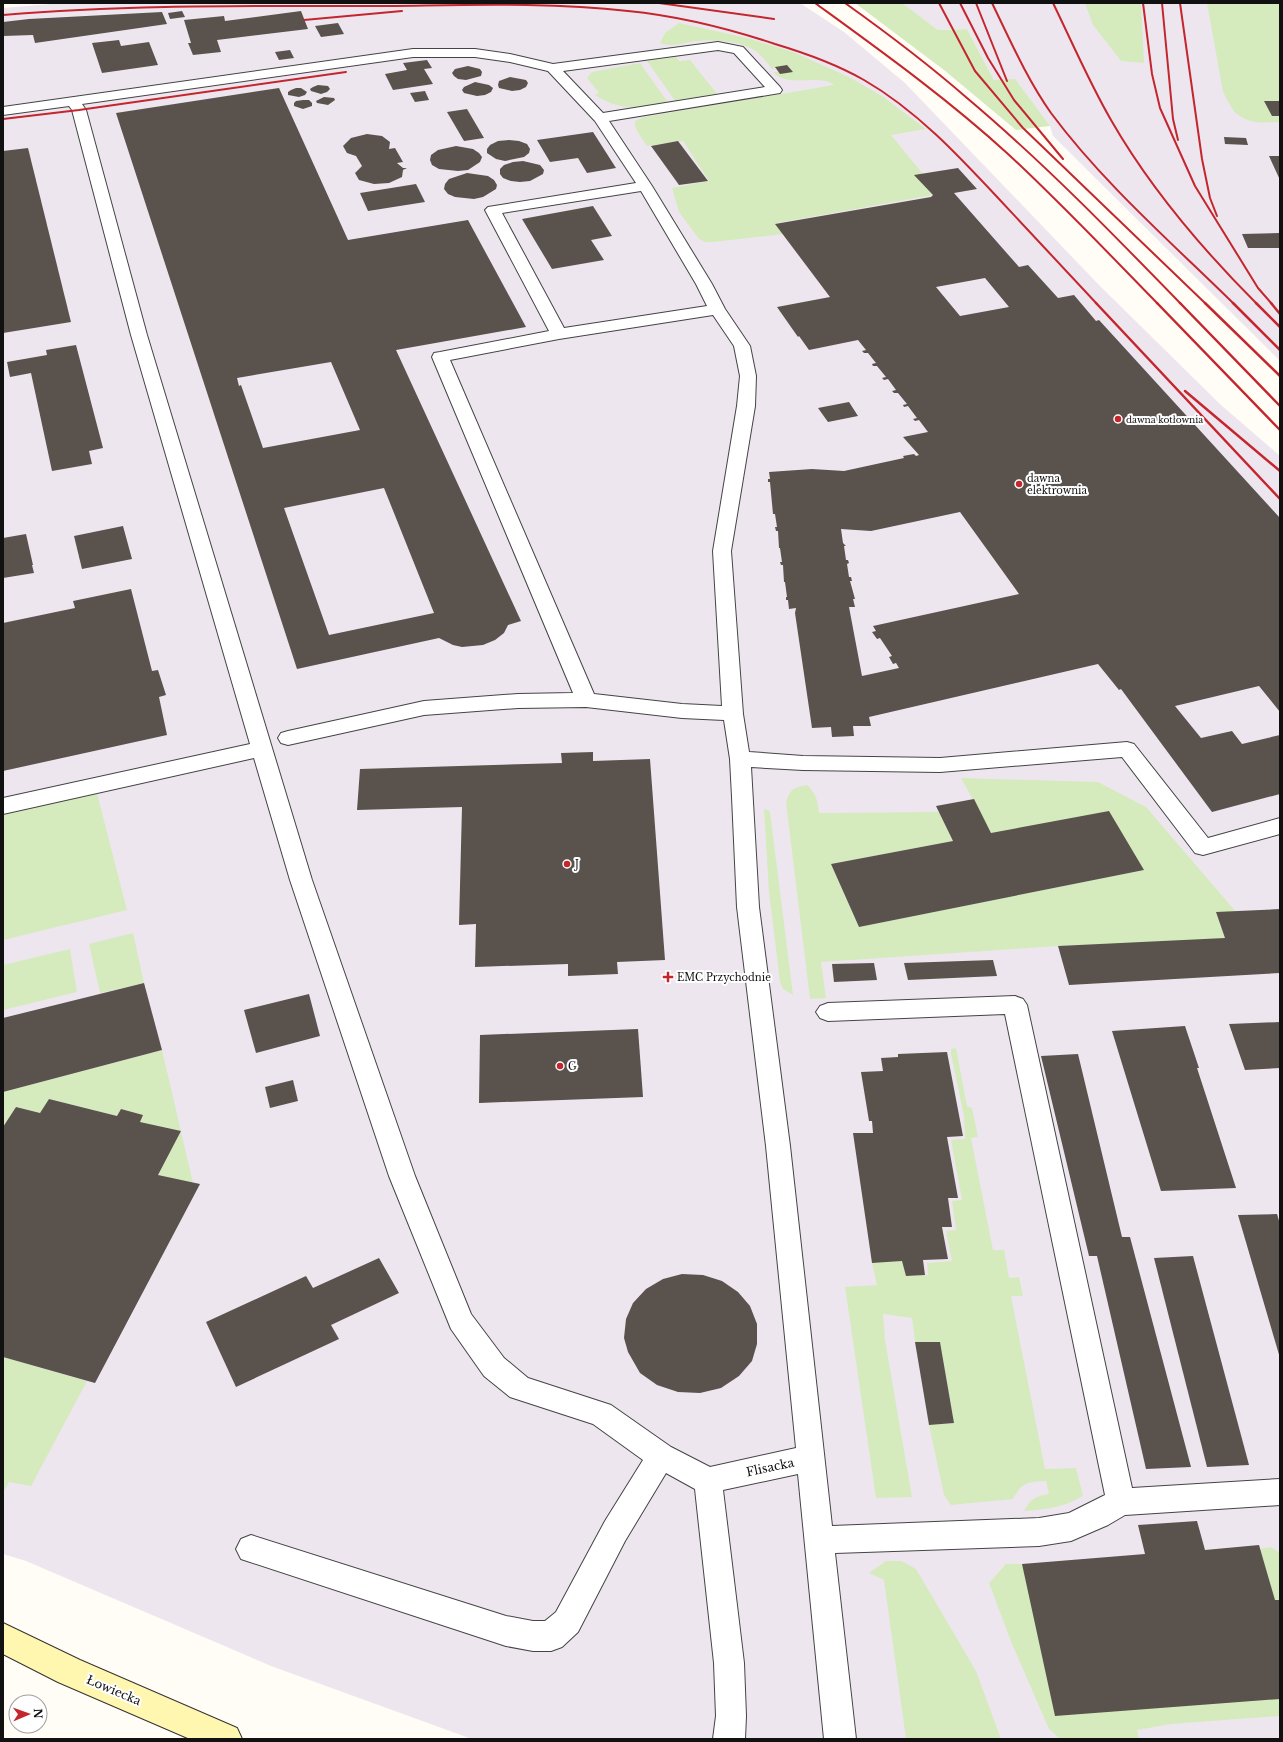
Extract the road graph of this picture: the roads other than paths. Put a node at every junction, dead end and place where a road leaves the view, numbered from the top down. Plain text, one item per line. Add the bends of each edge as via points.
1 (553, 68) junction
2 (73, 101) junction
3 (3, 111) edge
4 (600, 118) junction
5 (645, 186) junction
6 (717, 309) junction
7 (559, 334) junction
8 (586, 700) junction
9 (733, 714) junction
10 (288, 738) dead end
11 (262, 749) junction
12 (740, 759) junction
13 (3, 806) edge
14 (1280, 826) edge
15 (828, 1012) dead end
16 (662, 1456) junction
17 (810, 1458) junction
18 (708, 1481) junction
19 (1280, 1492) edge
20 (1121, 1502) junction
21 (819, 1540) junction
22 (251, 1549) dead end
23 (3, 1638) edge
24 (226, 1739) edge
25 (729, 1739) edge
26 (840, 1739) edge

1 - 2 lane via 475,53 413,53
1 - 4 lane
1 - 4 lane via 718,46 738,50 775,90
2 - 3 lane
2 - 11 lane via 79,110 139,335
4 - 5 lane
5 - 6 lane
5 - 7 lane via 493,210
6 - 7 lane
6 - 9 lane via 742,346 748,376 746,406 722,551
7 - 8 lane via 440,357
8 - 9 lane
8 - 10 lane via 518,701 424,708
9 - 12 lane
11 - 13 lane
11 - 16 lane via 301,880 402,1176 460,1321 494,1366 520,1388 602,1414
12 - 14 lane via 940,765 1128,748 1203,847
12 - 17 lane via 748,907 778,1146
15 - 20 lane via 1015,1006
16 - 18 lane
16 - 22 lane via 616,1531 567,1622 551,1636 506,1631
17 - 18 lane, Flisacka
17 - 21 lane
18 - 25 lane via 729,1663
19 - 20 lane
20 - 21 lane via 1071,1527 1039,1532
21 - 26 lane
23 - 24 main road, Łowiecka via 69,1671

